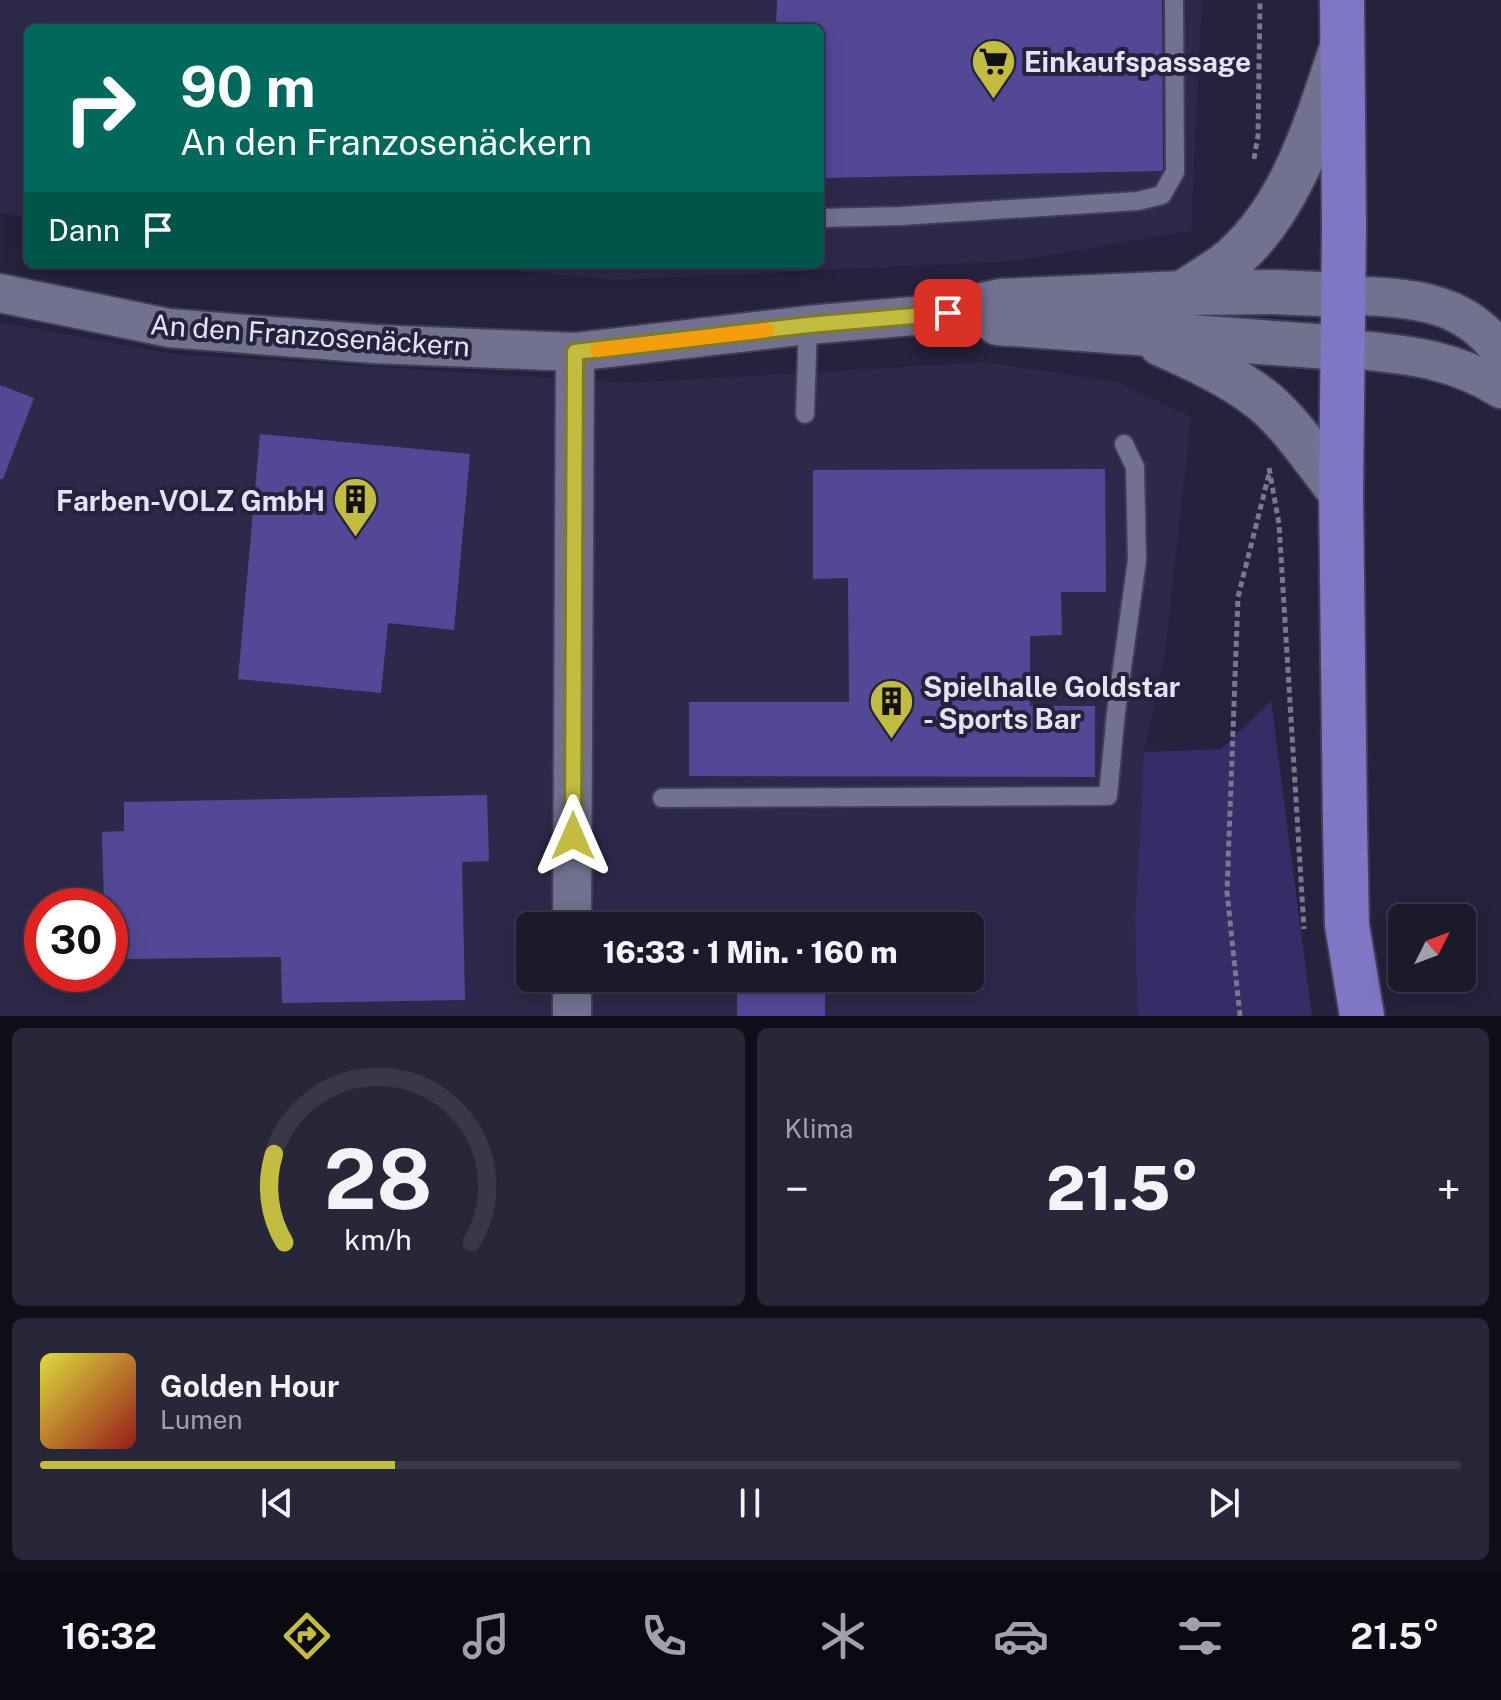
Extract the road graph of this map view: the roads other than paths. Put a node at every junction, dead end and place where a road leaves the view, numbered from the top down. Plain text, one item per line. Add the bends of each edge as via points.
1 (1174, 0) edge
2 (1342, 0) edge
3 (1342, 47) junction
4 (824, 218) edge
5 (0, 293) edge
6 (1183, 293) junction
7 (1343, 295) junction
8 (948, 313) junction
9 (808, 325) junction
10 (1141, 335) junction
11 (1342, 348) junction
12 (575, 352) junction
13 (1501, 353) edge
14 (1501, 389) edge
15 (805, 414) dead end
16 (1124, 444) dead end
17 (1341, 493) junction
18 (662, 798) dead end
19 (572, 912) edge
20 (572, 992) edge
21 (572, 1016) edge
22 (1362, 1016) edge

1 - 4 lane via 1175,172 1162,195 1138,201
2 - 3 main road
3 - 6 street via 1285,190 1259,230 1225,264
3 - 7 main road
5 - 12 street, An den Franzosenäckern via 169,328
6 - 7 street
6 - 8 street via 1001,301
7 - 11 main road
7 - 13 street via 1428,301 1469,319
8 - 9 street, An den Franzosenäckern
8 - 10 street via 1007,325
9 - 12 street, An den Franzosenäckern
9 - 15 lane
10 - 11 street
10 - 17 street via 1217,371 1265,403
11 - 14 street via 1437,360 1474,372
11 - 17 main road
12 - 19 street
16 - 18 lane via 1135,467 1137,560 1108,796
17 - 22 main road via 1347,925
20 - 21 street

